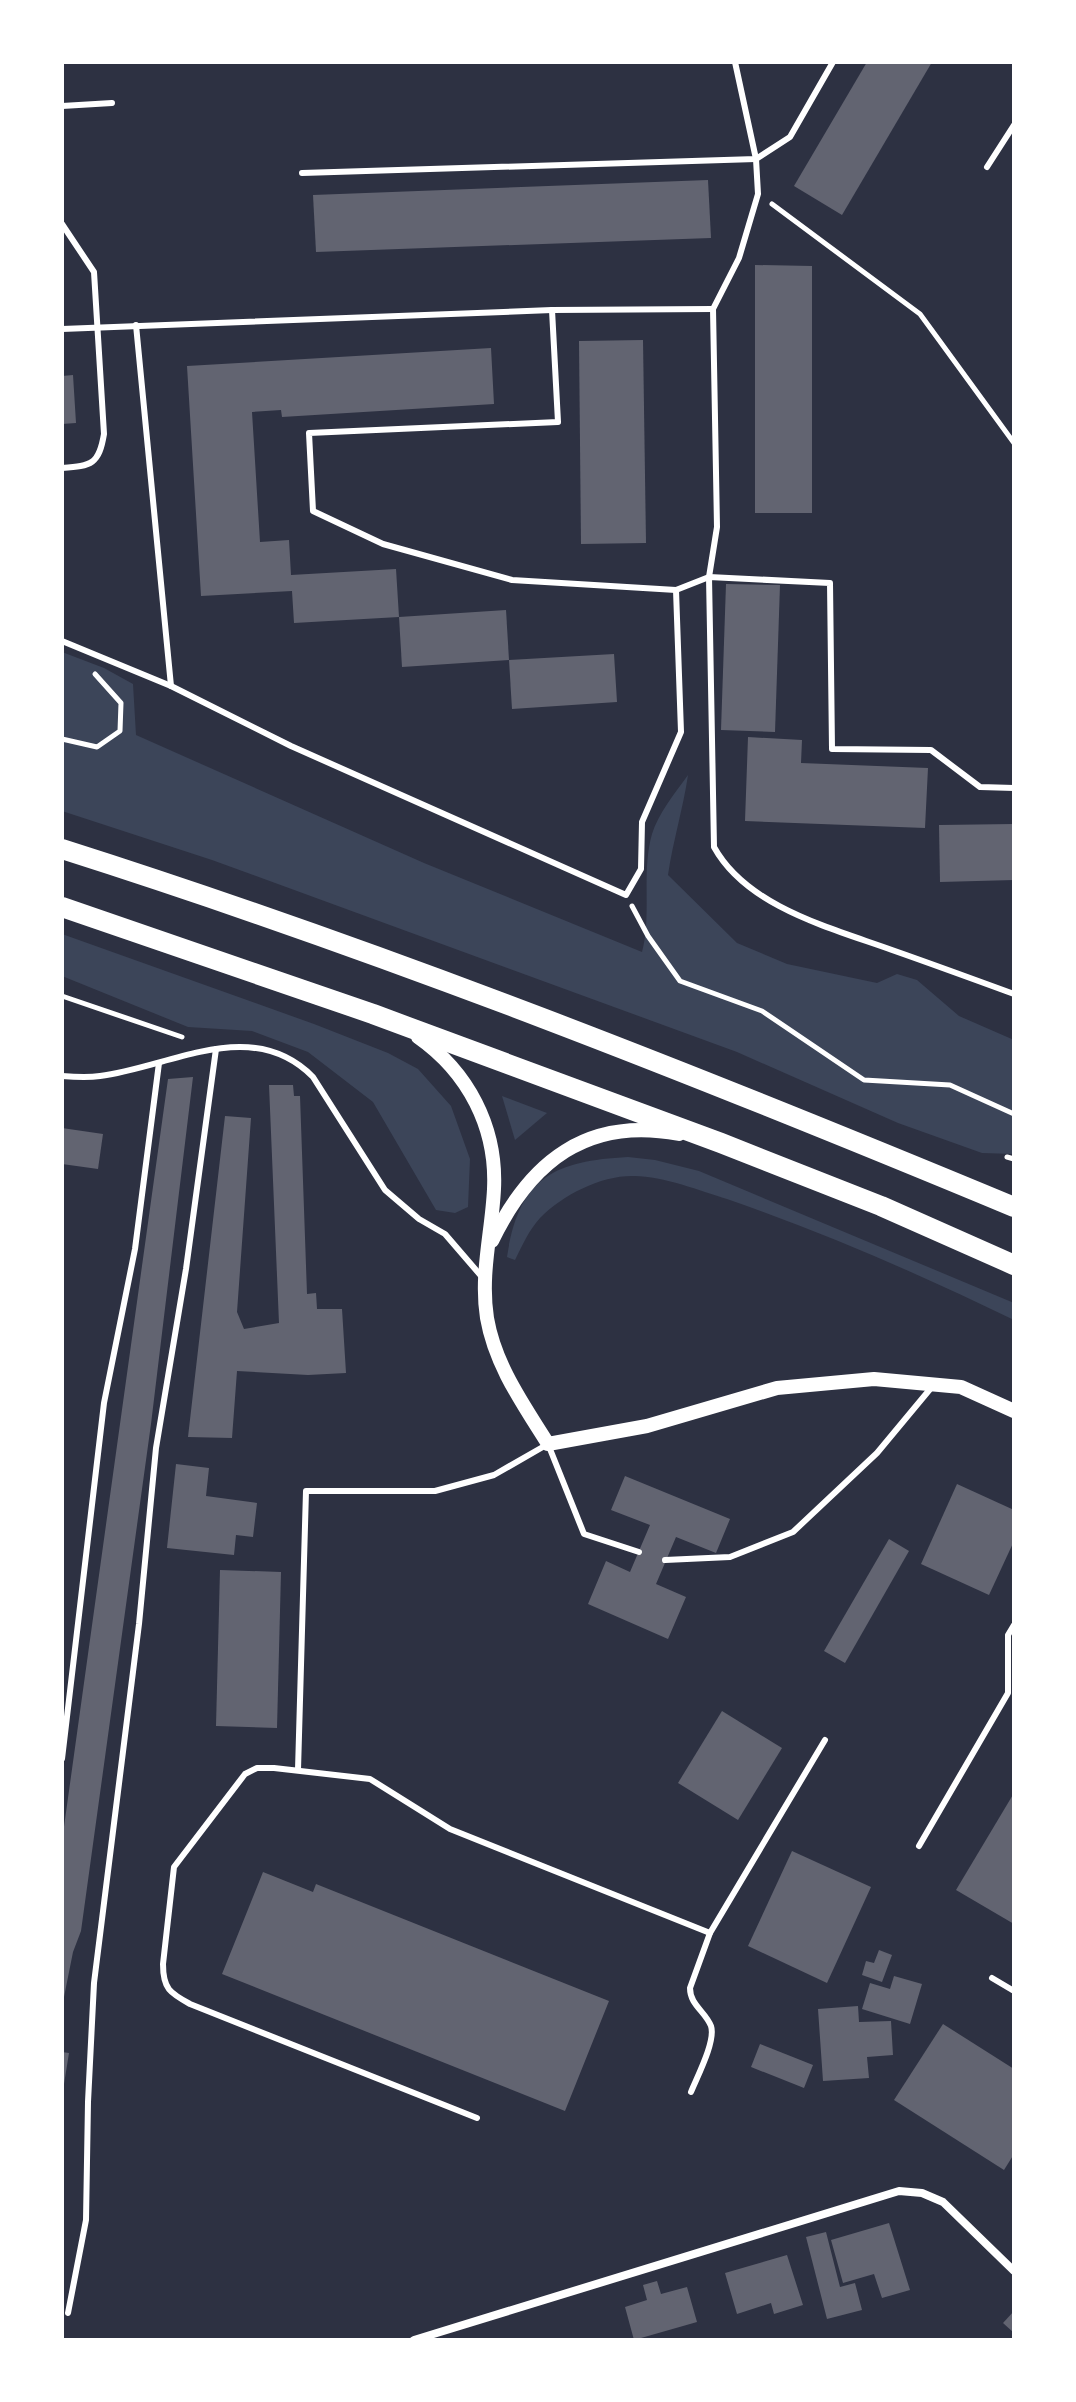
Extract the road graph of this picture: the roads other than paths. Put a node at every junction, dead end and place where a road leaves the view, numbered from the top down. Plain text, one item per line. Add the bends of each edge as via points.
1 (735, 62) edge
2 (833, 62) edge
3 (112, 103) dead end
4 (62, 106) edge
5 (1014, 125) edge
6 (756, 159) junction
7 (987, 167) dead end
8 (302, 173) dead end
9 (62, 224) edge
10 (713, 309) junction
11 (552, 310) junction
12 (136, 325) junction
13 (97, 327) junction
14 (62, 329) edge
15 (62, 468) edge
16 (709, 577) junction
17 (676, 590) junction
18 (62, 641) edge
19 (171, 686) junction
20 (1014, 788) edge
21 (62, 849) edge
22 (62, 907) edge
23 (1014, 994) edge
24 (373, 1014) junction
25 (216, 1049) junction
26 (159, 1063) junction
27 (62, 1076) edge
28 (721, 1143) junction
29 (1014, 1207) edge
30 (487, 1252) junction
31 (1014, 1265) edge
32 (484, 1279) junction
33 (934, 1384) junction
34 (1014, 1411) edge
35 (548, 1444) junction
36 (639, 1552) dead end
37 (665, 1560) dead end
38 (1014, 1625) edge
39 (825, 1740) dead end
40 (62, 1759) edge
41 (298, 1770) junction
42 (919, 1846) dead end
43 (710, 1933) junction
44 (992, 1978) dead end
45 (1014, 1991) edge
46 (691, 2092) dead end
47 (477, 2118) dead end
48 (1014, 2271) edge
49 (68, 2313) dead end
50 (414, 2340) edge

1 - 6 lane
2 - 6 lane via 790,137
3 - 4 lane
5 - 7 lane
6 - 8 lane
6 - 10 lane via 758,194 739,258
9 - 13 lane via 94,272
10 - 11 lane
10 - 16 lane via 717,527
11 - 12 lane
11 - 17 lane via 558,422 309,433 313,511 383,544 512,580
12 - 13 lane
12 - 19 lane
13 - 14 lane
13 - 15 lane via 101,450 88,466
16 - 17 lane
16 - 20 lane via 830,583 832,749 931,750 980,787
16 - 23 lane via 714,847 724,866 792,914
17 - 19 lane via 681,732 642,822 641,869 626,895 291,746
18 - 19 lane
21 - 29 main road via 540,1015
22 - 24 main road
24 - 28 main road
24 - 30 street via 433,1048 474,1097 494,1169
25 - 26 lane
25 - 32 lane via 265,1048 302,1066 385,1190 445,1234
25 - 49 lane via 156,1448 94,1983 86,2220
26 - 27 lane via 100,1076
26 - 40 lane via 132,1272 104,1403
28 - 30 street via 645,1131 578,1144 528,1181
28 - 31 main road
30 - 32 street
32 - 35 street via 488,1319 507,1379
33 - 34 street via 961,1387
33 - 35 street via 874,1379 777,1388 647,1426
33 - 37 lane via 877,1453 793,1532 730,1557
35 - 36 lane via 584,1534
35 - 41 lane via 494,1475 435,1491 306,1491
38 - 42 lane via 1008,1635 1008,1693
39 - 43 lane
41 - 43 lane via 370,1779 450,1829
41 - 47 lane via 257,1768 245,1774 174,1867 163,1980 190,2004
43 - 46 lane via 690,1997 711,2026 712,2038
44 - 45 lane
48 - 50 street via 943,2202 899,2191

